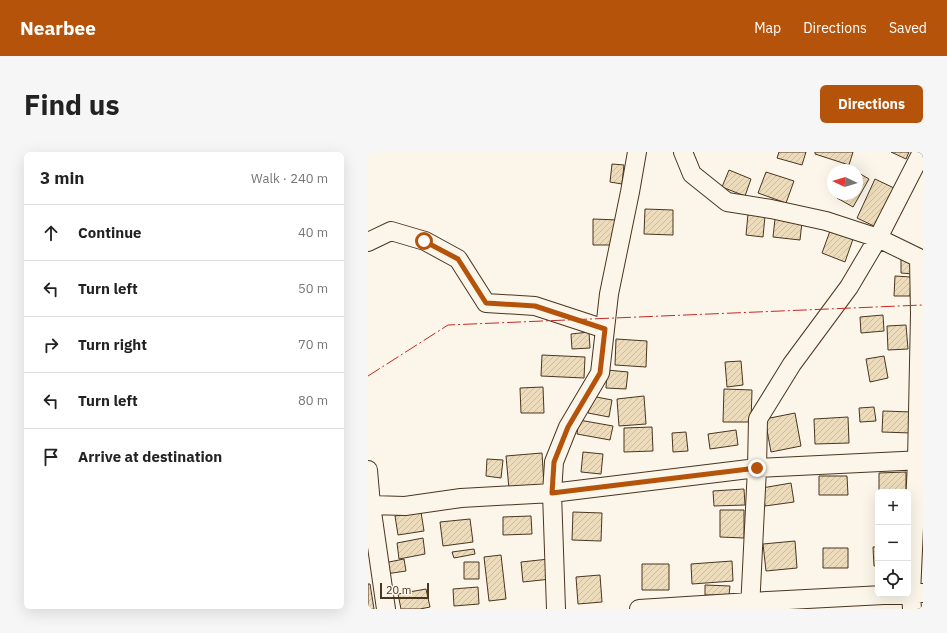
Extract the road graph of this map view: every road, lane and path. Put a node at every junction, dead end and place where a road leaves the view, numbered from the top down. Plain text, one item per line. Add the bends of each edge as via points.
1 (637, 152) edge
2 (683, 152) edge
3 (922, 152) edge
4 (878, 238) junction
5 (368, 242) edge
6 (605, 329) junction
7 (920, 461) edge
8 (757, 468) junction
9 (368, 470) edge
10 (552, 493) junction
11 (370, 506) edge
12 (915, 599) edge
13 (750, 605) edge
14 (386, 609) edge
15 (556, 609) edge
16 (639, 609) edge

1 - 6 street via 609,294
2 - 4 street via 692,174 727,202 826,221
3 - 4 street
4 - 7 street via 919,258
4 - 8 street via 849,287 792,364 758,418
5 - 6 street via 392,231 424,241 458,259 486,303 535,306
6 - 10 street via 600,373 568,427 554,462
7 - 8 street
7 - 12 street
8 - 10 street
8 - 13 street
9 - 11 street
10 - 11 street via 461,498 405,506
10 - 15 street
11 - 14 street
12 - 13 street
13 - 16 street

